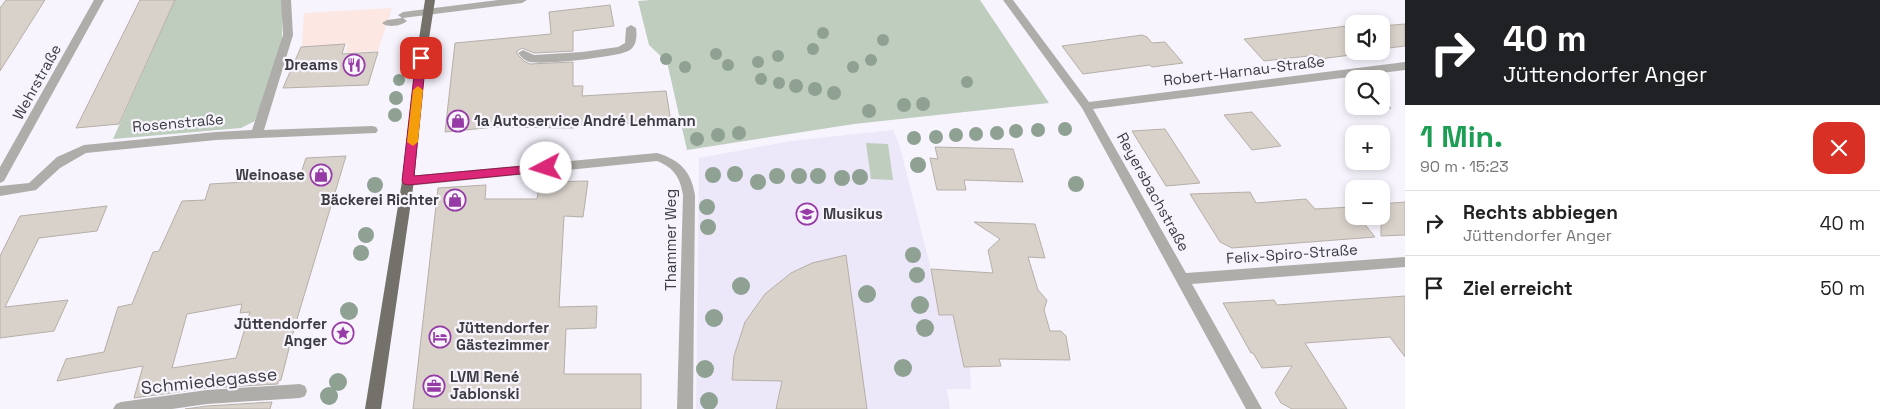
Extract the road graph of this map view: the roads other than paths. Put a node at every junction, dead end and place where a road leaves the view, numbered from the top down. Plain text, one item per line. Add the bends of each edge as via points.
1 (99, 0) edge
2 (286, 0) edge
3 (522, 0) edge
4 (1008, 0) edge
5 (429, 5) edge
6 (387, 23) dead end
7 (631, 28) dead end
8 (523, 53) dead end
9 (1405, 66) edge
10 (1086, 106) junction
11 (372, 130) dead end
12 (257, 134) junction
13 (0, 178) edge
14 (408, 181) junction
15 (0, 191) edge
16 (1405, 262) edge
17 (1182, 279) junction
18 (300, 391) dead end
19 (121, 409) edge
20 (373, 409) edge
21 (685, 409) edge
22 (1254, 409) edge

1 - 13 street, Wehrstraße
2 - 12 street via 288,35
3 - 5 street
4 - 10 street, Reyersbachstraße
5 - 6 street
5 - 14 main road
7 - 8 street via 632,39 626,48 612,52 532,59
9 - 10 street, Robert-Harnau-Straße
10 - 17 street, Reyersbachstraße
11 - 12 street, Rosenstraße
12 - 15 street, Rosenstraße via 84,149 67,155 32,187
14 - 20 main road
14 - 21 street, Thammer Weg via 657,158 672,162 688,183 689,196
16 - 17 street, Felix-Spiro-Straße
17 - 22 street, Reyersbachstraße
18 - 19 street, Schmiedegasse via 207,397

